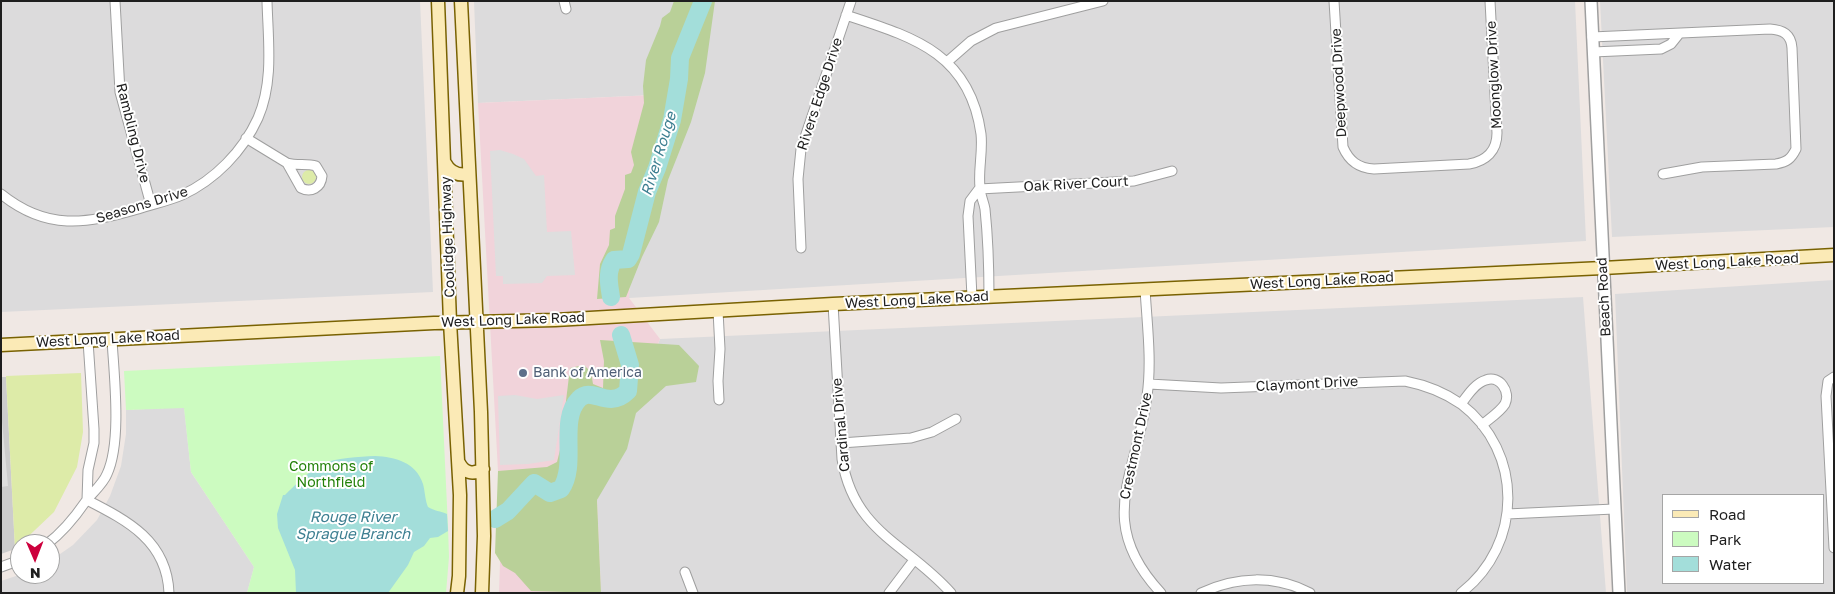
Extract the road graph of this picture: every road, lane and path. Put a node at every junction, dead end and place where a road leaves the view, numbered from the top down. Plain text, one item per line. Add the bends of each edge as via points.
1 (115, 1) edge
2 (267, 1) edge
3 (438, 1) edge
4 (461, 1) edge
5 (850, 1) edge
6 (1103, 1) edge
7 (1334, 1) edge
8 (1490, 1) edge
9 (1591, 1) edge
10 (846, 15) junction
11 (1679, 34) junction
12 (1592, 37) junction
13 (1593, 52) junction
14 (947, 62) junction
15 (246, 138) junction
16 (1352, 161) joint
17 (286, 163) dead end
18 (445, 163) junction
19 (1172, 171) dead end
20 (469, 174) junction
21 (1663, 174) dead end
22 (979, 189) junction
23 (447, 196) junction
24 (2, 198) edge
25 (151, 205) junction
26 (471, 211) junction
27 (801, 248) dead end
28 (1834, 255) edge
29 (1602, 268) junction
30 (1145, 289) junction
31 (972, 297) junction
32 (989, 297) junction
33 (833, 304) junction
34 (718, 310) junction
35 (450, 322) junction
36 (476, 322) junction
37 (112, 340) junction
38 (88, 341) junction
39 (1, 345) edge
40 (1834, 377) edge
41 (1149, 384) junction
42 (719, 400) dead end
43 (1461, 404) junction
44 (1834, 414) edge
45 (956, 419) dead end
46 (1482, 425) junction
47 (1828, 428) junction
48 (841, 443) junction
49 (459, 463) junction
50 (483, 469) junction
51 (460, 495) junction
52 (87, 500) junction
53 (484, 503) junction
54 (1614, 509) junction
55 (1507, 514) junction
56 (59, 534) edge
57 (1834, 548) edge
58 (914, 560) junction
59 (685, 572) dead end
60 (1462, 592) edge
61 (170, 593) edge
62 (457, 593) edge
63 (482, 593) edge
64 (693, 593) edge
65 (889, 593) edge
66 (951, 593) edge
67 (1161, 593) edge
68 (1201, 593) edge
69 (1310, 593) edge
70 (1618, 593) edge

1 - 25 street, Rambling Drive via 120,92
2 - 15 street, Seasons Drive via 267,87 258,118
3 - 18 main road, Coolidge Highway
4 - 20 main road, Coolidge Highway
5 - 10 street, Rivers Edge Drive
6 - 14 street via 996,28 971,42
7 - 16 street, Deepwood Drive via 1342,140
8 - 16 street, Moonglow Drive via 1497,132 1495,145 1488,156 1477,163 1374,169
9 - 12 street, Beach Road
10 - 14 street via 913,38
10 - 27 street, Rivers Edge Drive via 801,149 798,179
11 - 12 street
11 - 13 street via 1671,44 1661,49
11 - 21 street via 1770,29 1786,33 1792,42 1796,148 1787,162
12 - 13 street, Beach Road
13 - 29 street, Beach Road
14 - 22 street via 967,89 979,120 982,150
15 - 17 street
15 - 25 street, Seasons Drive via 222,168 205,182 182,195
18 - 20 main road via 454,172
18 - 23 main road, Coolidge Highway
19 - 22 street, Oak River Court via 1134,181
20 - 26 main road, Coolidge Highway
22 - 31 street via 970,201 968,216
22 - 32 street via 986,216
23 - 26 main road via 461,198
23 - 35 main road, Coolidge Highway
24 - 25 street, Seasons Drive via 45,217 80,222
26 - 36 main road, Coolidge Highway
28 - 29 main road, West Long Lake Road
29 - 30 main road, West Long Lake Road
29 - 54 street, Beach Road
30 - 32 main road, West Long Lake Road
30 - 41 street, Crestmont Drive
31 - 32 main road, West Long Lake Road
31 - 33 main road, West Long Lake Road
33 - 34 main road, West Long Lake Road
33 - 48 street, Cardinal Drive
34 - 36 main road, West Long Lake Road
34 - 42 street
35 - 36 main road, West Long Lake Road
35 - 37 main road, West Long Lake Road
35 - 49 main road, Coolidge Highway
36 - 50 main road, Coolidge Highway
37 - 38 main road, West Long Lake Road
37 - 52 street via 114,451 106,476
38 - 39 main road, West Long Lake Road
38 - 52 street via 94,443 88,470
40 - 47 street via 1828,381 1826,390
41 - 43 street, Claymont Drive via 1221,388 1405,381 1433,388
41 - 67 street, Crestmont Drive via 1127,479 1124,509 1132,550 1145,575
43 - 46 street, Claymont Drive
43 - 46 street via 1482,381 1492,379 1501,383 1506,392 1505,403
44 - 47 street
45 - 48 street via 932,432 911,438
46 - 55 street, Claymont Drive via 1503,466 1508,494
47 - 57 street
48 - 58 street, Cardinal Drive via 844,470 858,505 880,533
49 - 50 main road via 467,472
49 - 51 main road, Coolidge Highway
50 - 53 main road, Coolidge Highway
51 - 53 main road via 475,493
51 - 62 main road, Coolidge Highway
52 - 56 street
52 - 61 street via 129,523 149,540 162,562
53 - 63 main road, Coolidge Highway
54 - 55 street
54 - 70 street, Beach Road
55 - 60 street, Claymont Drive via 1500,543 1489,563
58 - 65 street
58 - 66 street, Cardinal Drive
59 - 64 street
68 - 69 street via 1225,584 1250,580 1290,584

